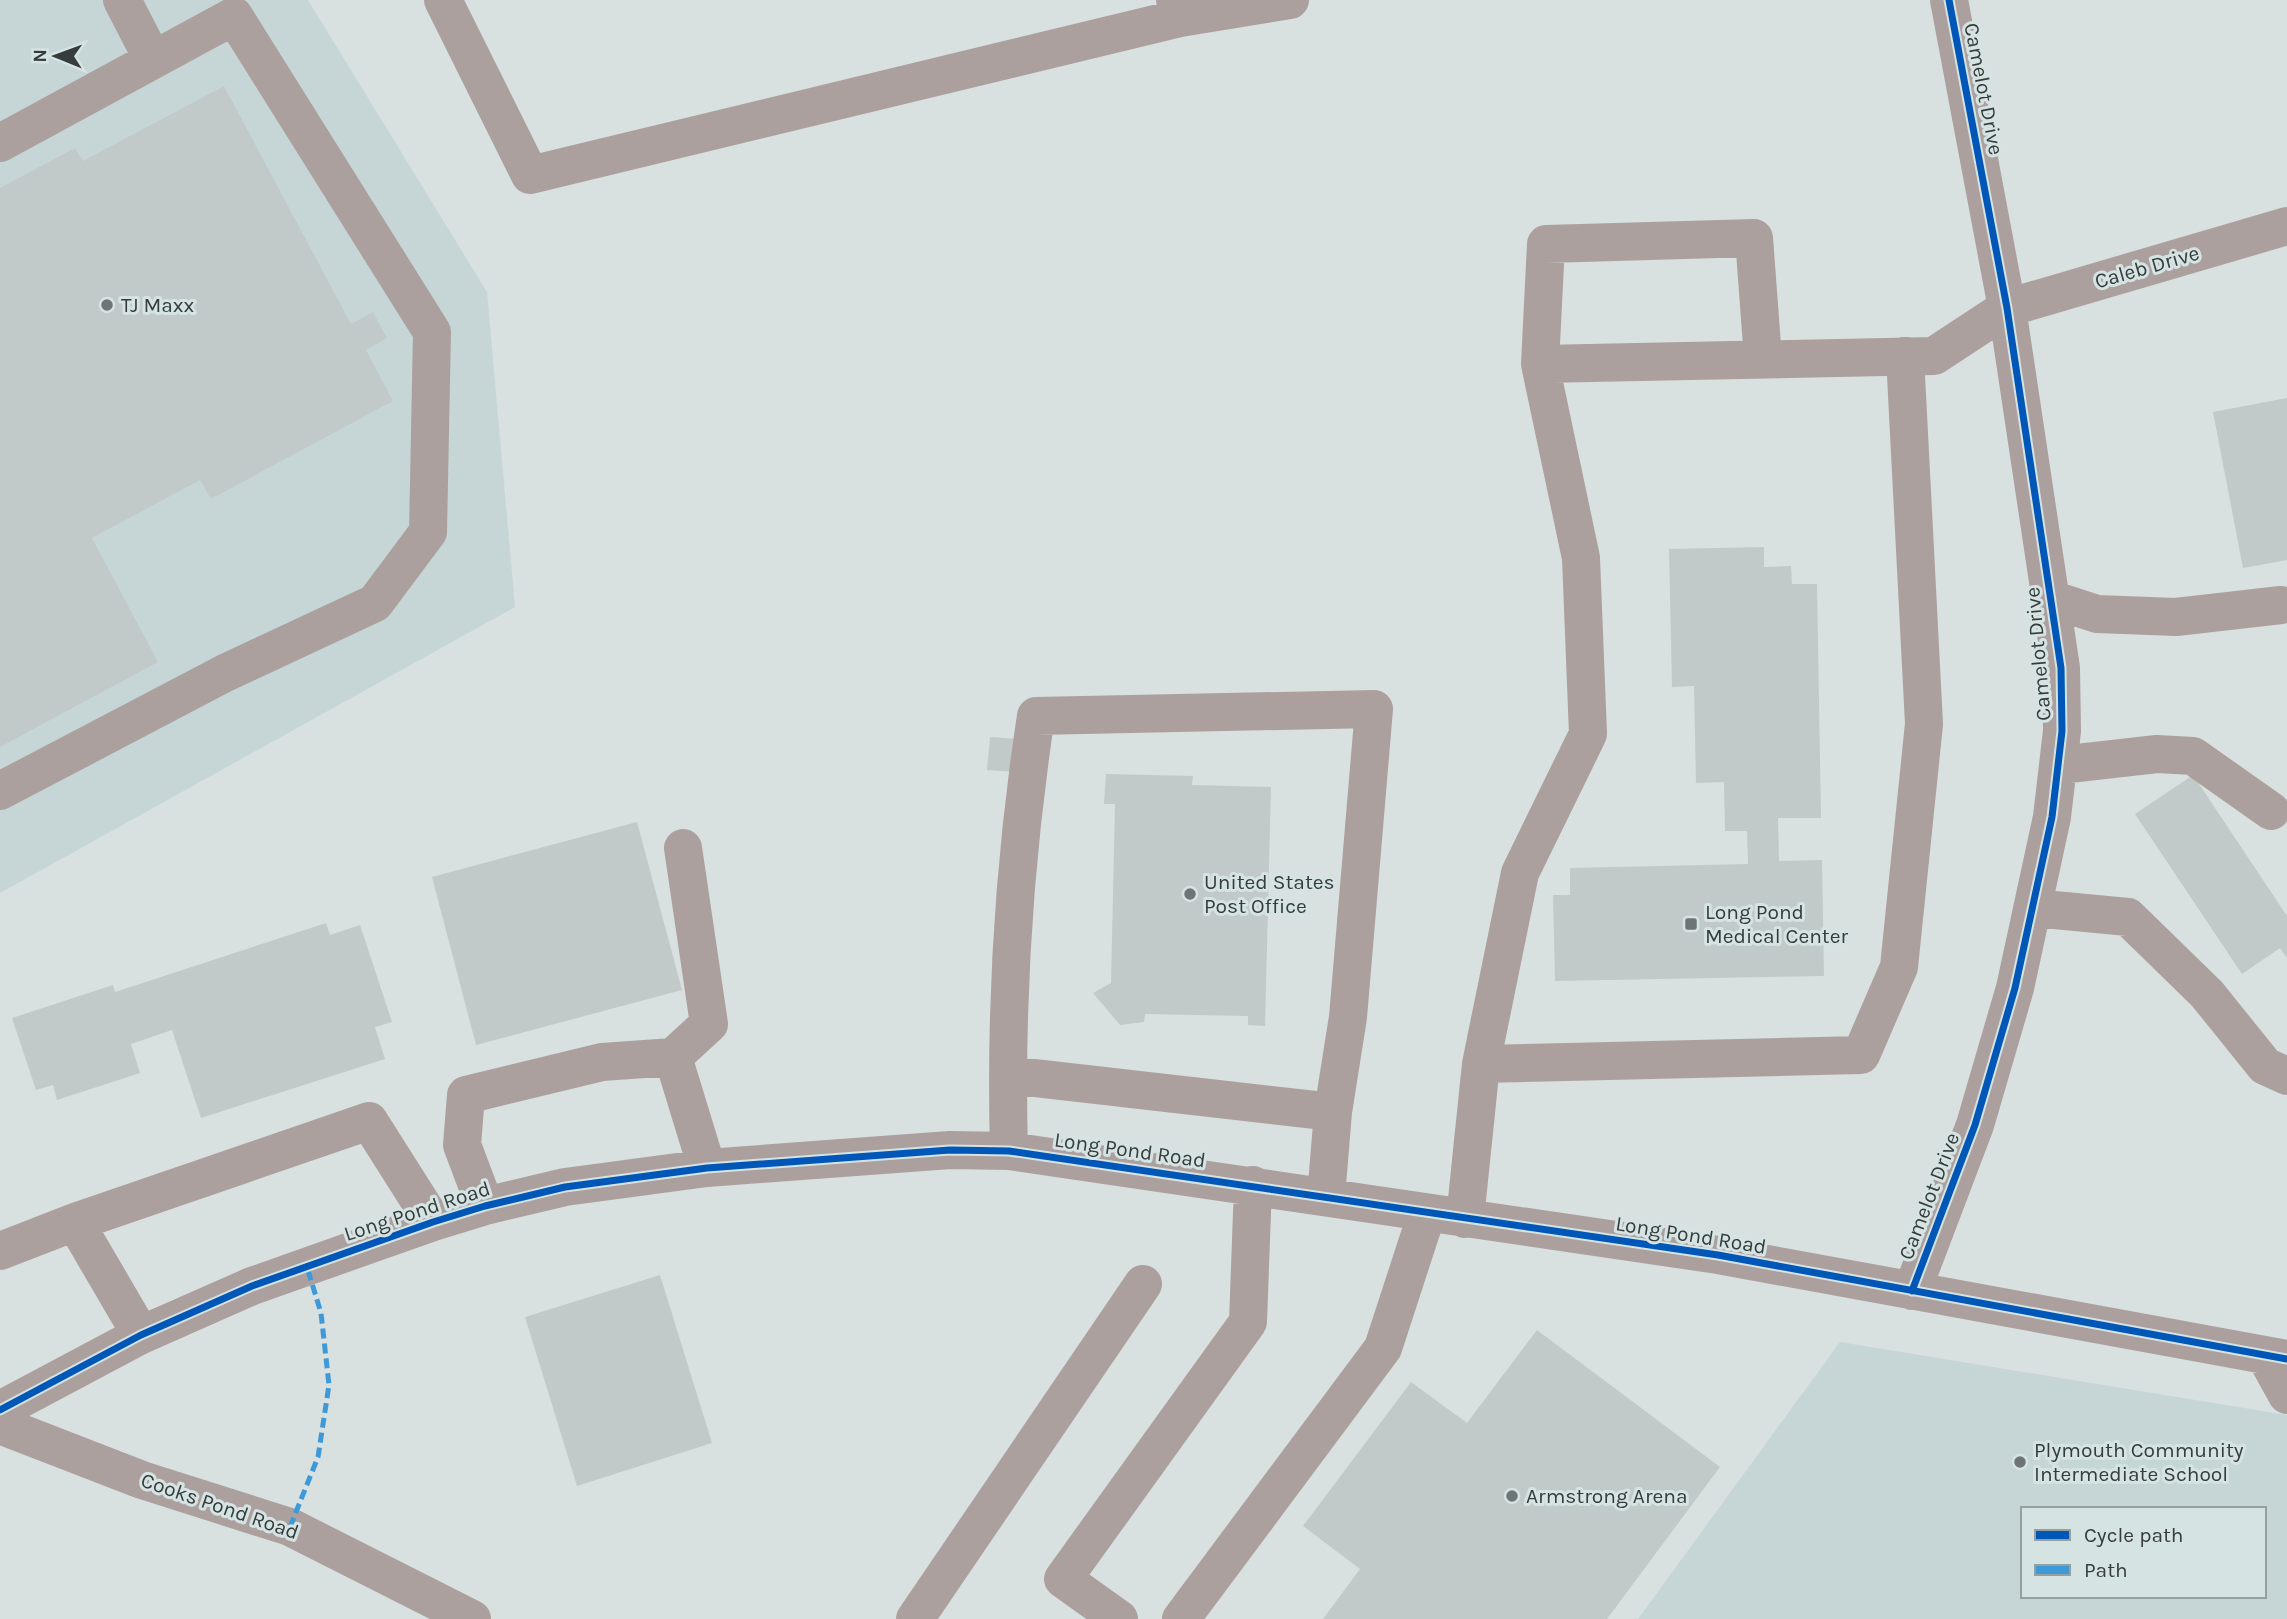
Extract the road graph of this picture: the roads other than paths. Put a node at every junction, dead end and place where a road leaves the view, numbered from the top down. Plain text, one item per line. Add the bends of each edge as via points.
1 (122, 0) edge
2 (443, 0) edge
3 (1290, 0) edge
4 (1949, 0) edge
5 (1178, 9) edge
6 (153, 60) junction
7 (0, 143) edge
8 (2287, 226) edge
9 (2007, 308) junction
10 (1905, 356) junction
11 (1763, 359) junction
12 (1540, 364) junction
13 (2051, 598) junction
14 (2281, 605) dead end
15 (2060, 765) junction
16 (0, 790) edge
17 (2271, 811) dead end
18 (683, 848) dead end
19 (2033, 908) junction
20 (673, 1058) junction
21 (1481, 1064) junction
22 (1008, 1075) junction
23 (2287, 1076) edge
24 (1334, 1112) junction
25 (1009, 1151) junction
26 (707, 1168) junction
27 (1253, 1185) junction
28 (1326, 1197) junction
29 (485, 1206) junction
30 (1427, 1213) junction
31 (1465, 1219) junction
32 (75, 1222) junction
33 (433, 1222) junction
34 (0, 1251) edge
35 (1143, 1284) dead end
36 (1912, 1291) junction
37 (141, 1335) junction
38 (2276, 1357) edge
39 (2287, 1395) edge
40 (0, 1410) edge
41 (0, 1425) edge
42 (472, 1619) edge
43 (915, 1619) edge
44 (1119, 1619) edge
45 (1181, 1619) edge

1 - 6 street
2 - 5 street via 530,175
3 - 5 street
4 - 9 street, Camelot Drive
6 - 7 street
6 - 16 street via 234,16 432,332 428,532 376,603 225,673
8 - 9 street, Caleb Drive
9 - 10 street, Caleb Drive via 1934,356
9 - 13 street, Camelot Drive
10 - 11 street, Caleb Drive
10 - 21 street via 1924,724 1899,967 1861,1055
11 - 12 street, Caleb Drive
11 - 12 street via 1754,238 1546,244
12 - 21 street via 1581,558 1588,734 1520,873
13 - 14 street via 2097,614 2176,617
13 - 15 street, Camelot Drive via 2063,704
15 - 17 street via 2157,754 2193,756
15 - 19 street, Camelot Drive
18 - 20 street via 709,1024
19 - 23 street via 2128,917 2207,994 2265,1066
19 - 36 street, Camelot Drive via 1975,1125
20 - 26 street
20 - 29 street via 602,1062 466,1095 462,1145
21 - 31 street
22 - 24 street
22 - 24 street via 1010,955 1036,716 1374,709 1348,1017
22 - 25 street
24 - 28 street
25 - 26 street, Long Pond Road via 950,1150
25 - 27 street, Long Pond Road
26 - 29 street, Long Pond Road via 565,1187
27 - 28 street, Long Pond Road
27 - 44 street via 1248,1322 1063,1579
28 - 30 street, Long Pond Road
29 - 33 street, Long Pond Road
30 - 31 street, Long Pond Road
30 - 45 street via 1383,1348
31 - 36 street, Long Pond Road via 1718,1255
32 - 33 street via 369,1121
32 - 34 street
32 - 37 street
33 - 37 street, Long Pond Road via 252,1286
35 - 43 street
36 - 38 street, Long Pond Road
37 - 40 street, Long Pond Road
38 - 39 street
41 - 42 street, Cooks Pond Road via 142,1480 290,1527

